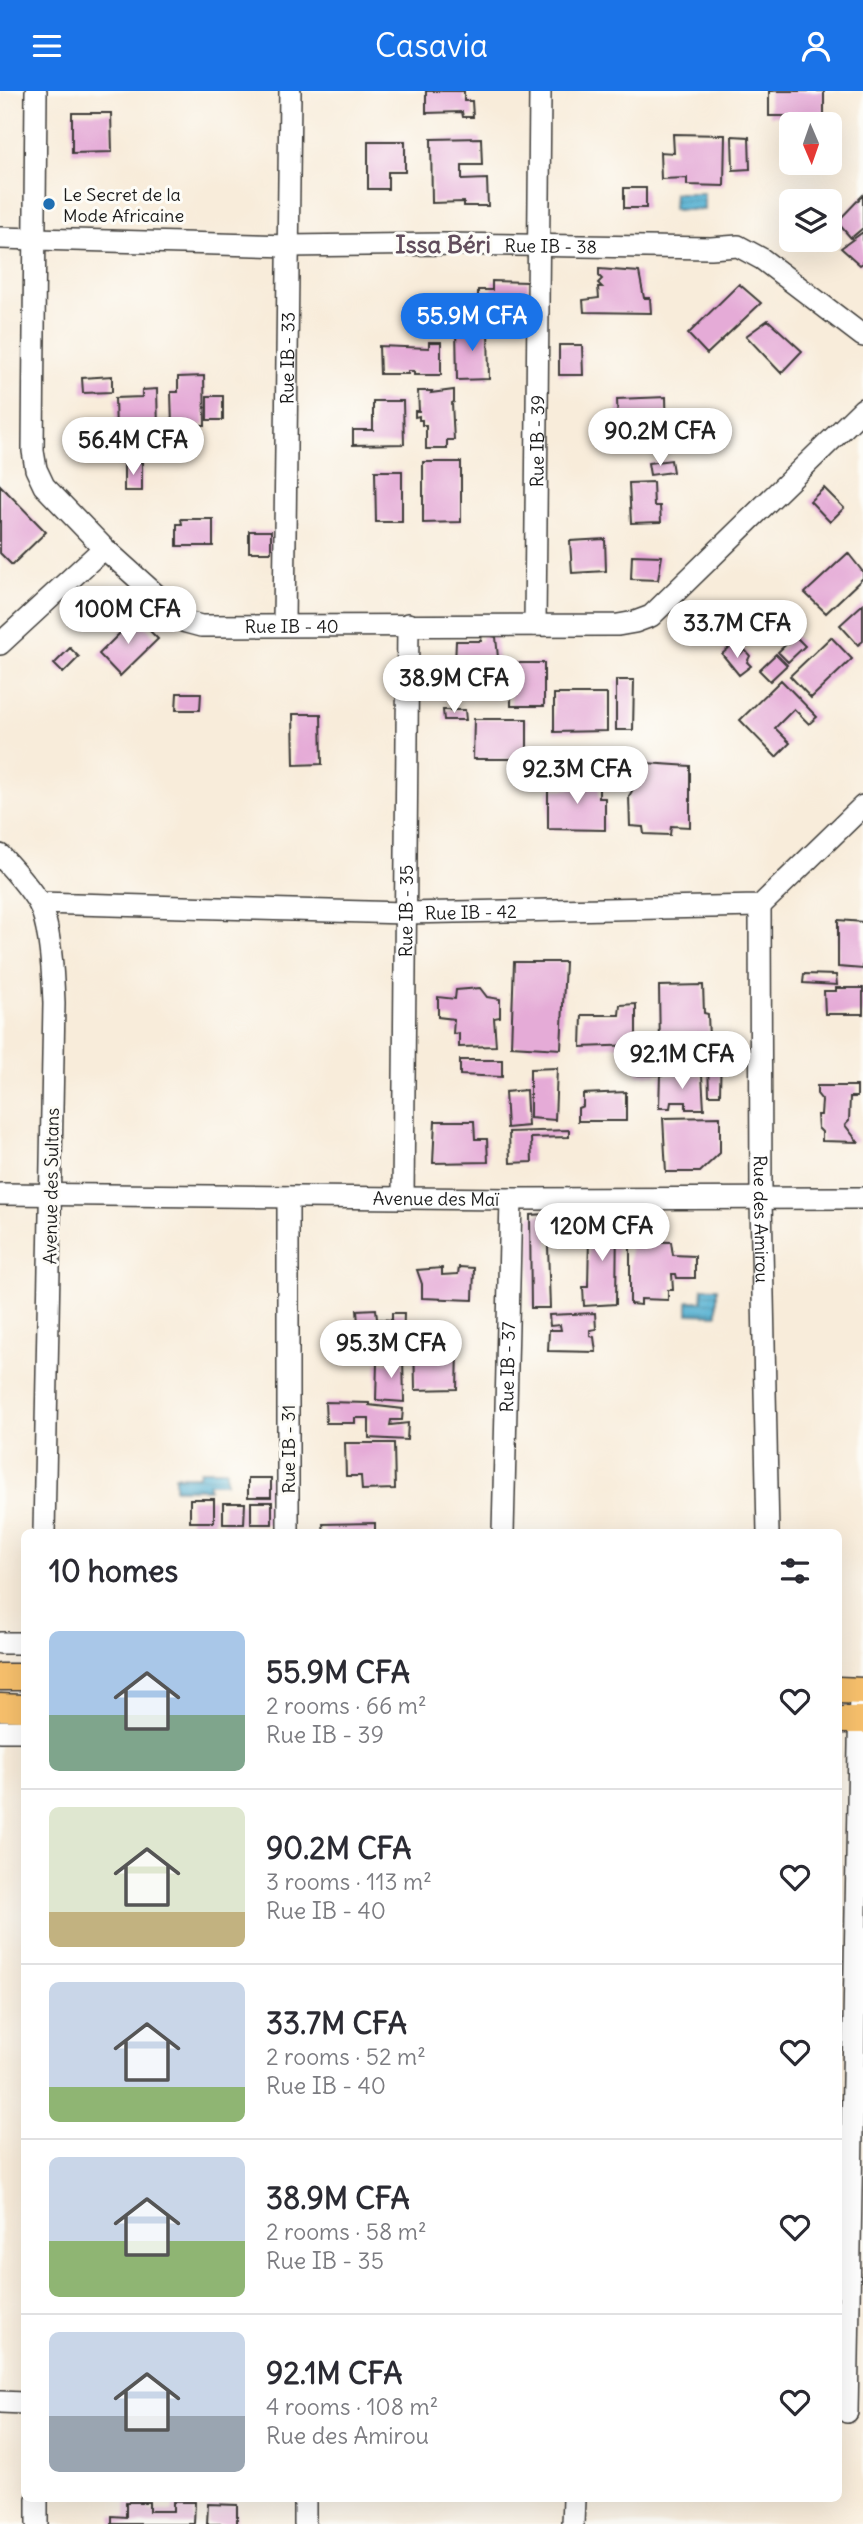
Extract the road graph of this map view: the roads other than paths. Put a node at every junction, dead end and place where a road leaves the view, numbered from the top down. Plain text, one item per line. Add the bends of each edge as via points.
1 (36, 91) edge
2 (290, 91) edge
3 (540, 91) edge
4 (0, 238) edge
5 (33, 238) junction
6 (540, 245) junction
7 (288, 246) junction
8 (863, 336) edge
9 (863, 409) edge
10 (104, 548) junction
11 (284, 624) junction
12 (408, 624) junction
13 (535, 625) junction
14 (0, 644) edge
15 (863, 806) edge
16 (0, 855) edge
17 (39, 903) junction
18 (760, 906) junction
19 (404, 912) junction
20 (0, 1194) edge
21 (51, 1195) junction
22 (288, 1197) junction
23 (403, 1198) junction
24 (863, 1198) edge
25 (511, 1199) junction
26 (761, 1200) junction
27 (44, 1529) edge
28 (288, 1529) edge
29 (503, 1529) edge
30 (768, 1529) edge
31 (0, 1643) edge
32 (21, 1643) edge
33 (0, 1677) edge
34 (21, 1677) edge
35 (854, 1690) edge
36 (0, 1707) edge
37 (21, 1707) edge
38 (853, 1729) edge
39 (0, 1731) edge
40 (21, 1731) edge
41 (0, 2402) edge
42 (21, 2403) edge
43 (849, 2412) edge
44 (37, 2502) edge
45 (305, 2502) edge
46 (574, 2502) edge
47 (37, 2524) edge
48 (305, 2524) edge
49 (573, 2524) edge

1 - 5 street, Rue IB - 40
2 - 7 street, Rue IB - 33
3 - 6 street, Rue IB - 39
4 - 5 street, Rue IB - 38
5 - 7 street, Rue IB - 38
5 - 10 street, Rue IB - 40 via 36,469 44,486
6 - 7 street, Rue IB - 38
6 - 8 street, Rue IB - 38 via 738,246
6 - 13 street, Rue IB - 39
7 - 11 street, Rue IB - 33
9 - 13 street, Rue IB - 40 via 651,616 618,625
10 - 11 street, Rue IB - 40 via 186,622 201,626
10 - 14 street
11 - 12 street, Rue IB - 40
12 - 13 street, Rue IB - 40
12 - 19 street, Rue IB - 35
15 - 18 street
16 - 17 street, Avenue des Sultans
17 - 19 street, Rue IB - 42
17 - 21 street, Avenue des Sultans via 54,1003
18 - 19 street, Rue IB - 42
18 - 26 street, Rue des Amirou
19 - 23 street, Rue IB - 35
20 - 21 street, Avenue des Maï
21 - 22 street, Avenue des Maï
21 - 27 street, Avenue des Sultans
22 - 23 street, Avenue des Maï
22 - 28 street, Rue IB - 31
23 - 25 street, Avenue des Maï
24 - 26 street, Avenue des Maï
25 - 26 street, Avenue des Maï
25 - 29 street, Rue IB - 37
26 - 30 street, Rue des Amirou
31 - 32 street
33 - 34 main road
35 - 38 street
36 - 37 main road
38 - 43 street
39 - 40 street
41 - 42 street
44 - 47 street
45 - 48 street
46 - 49 street

